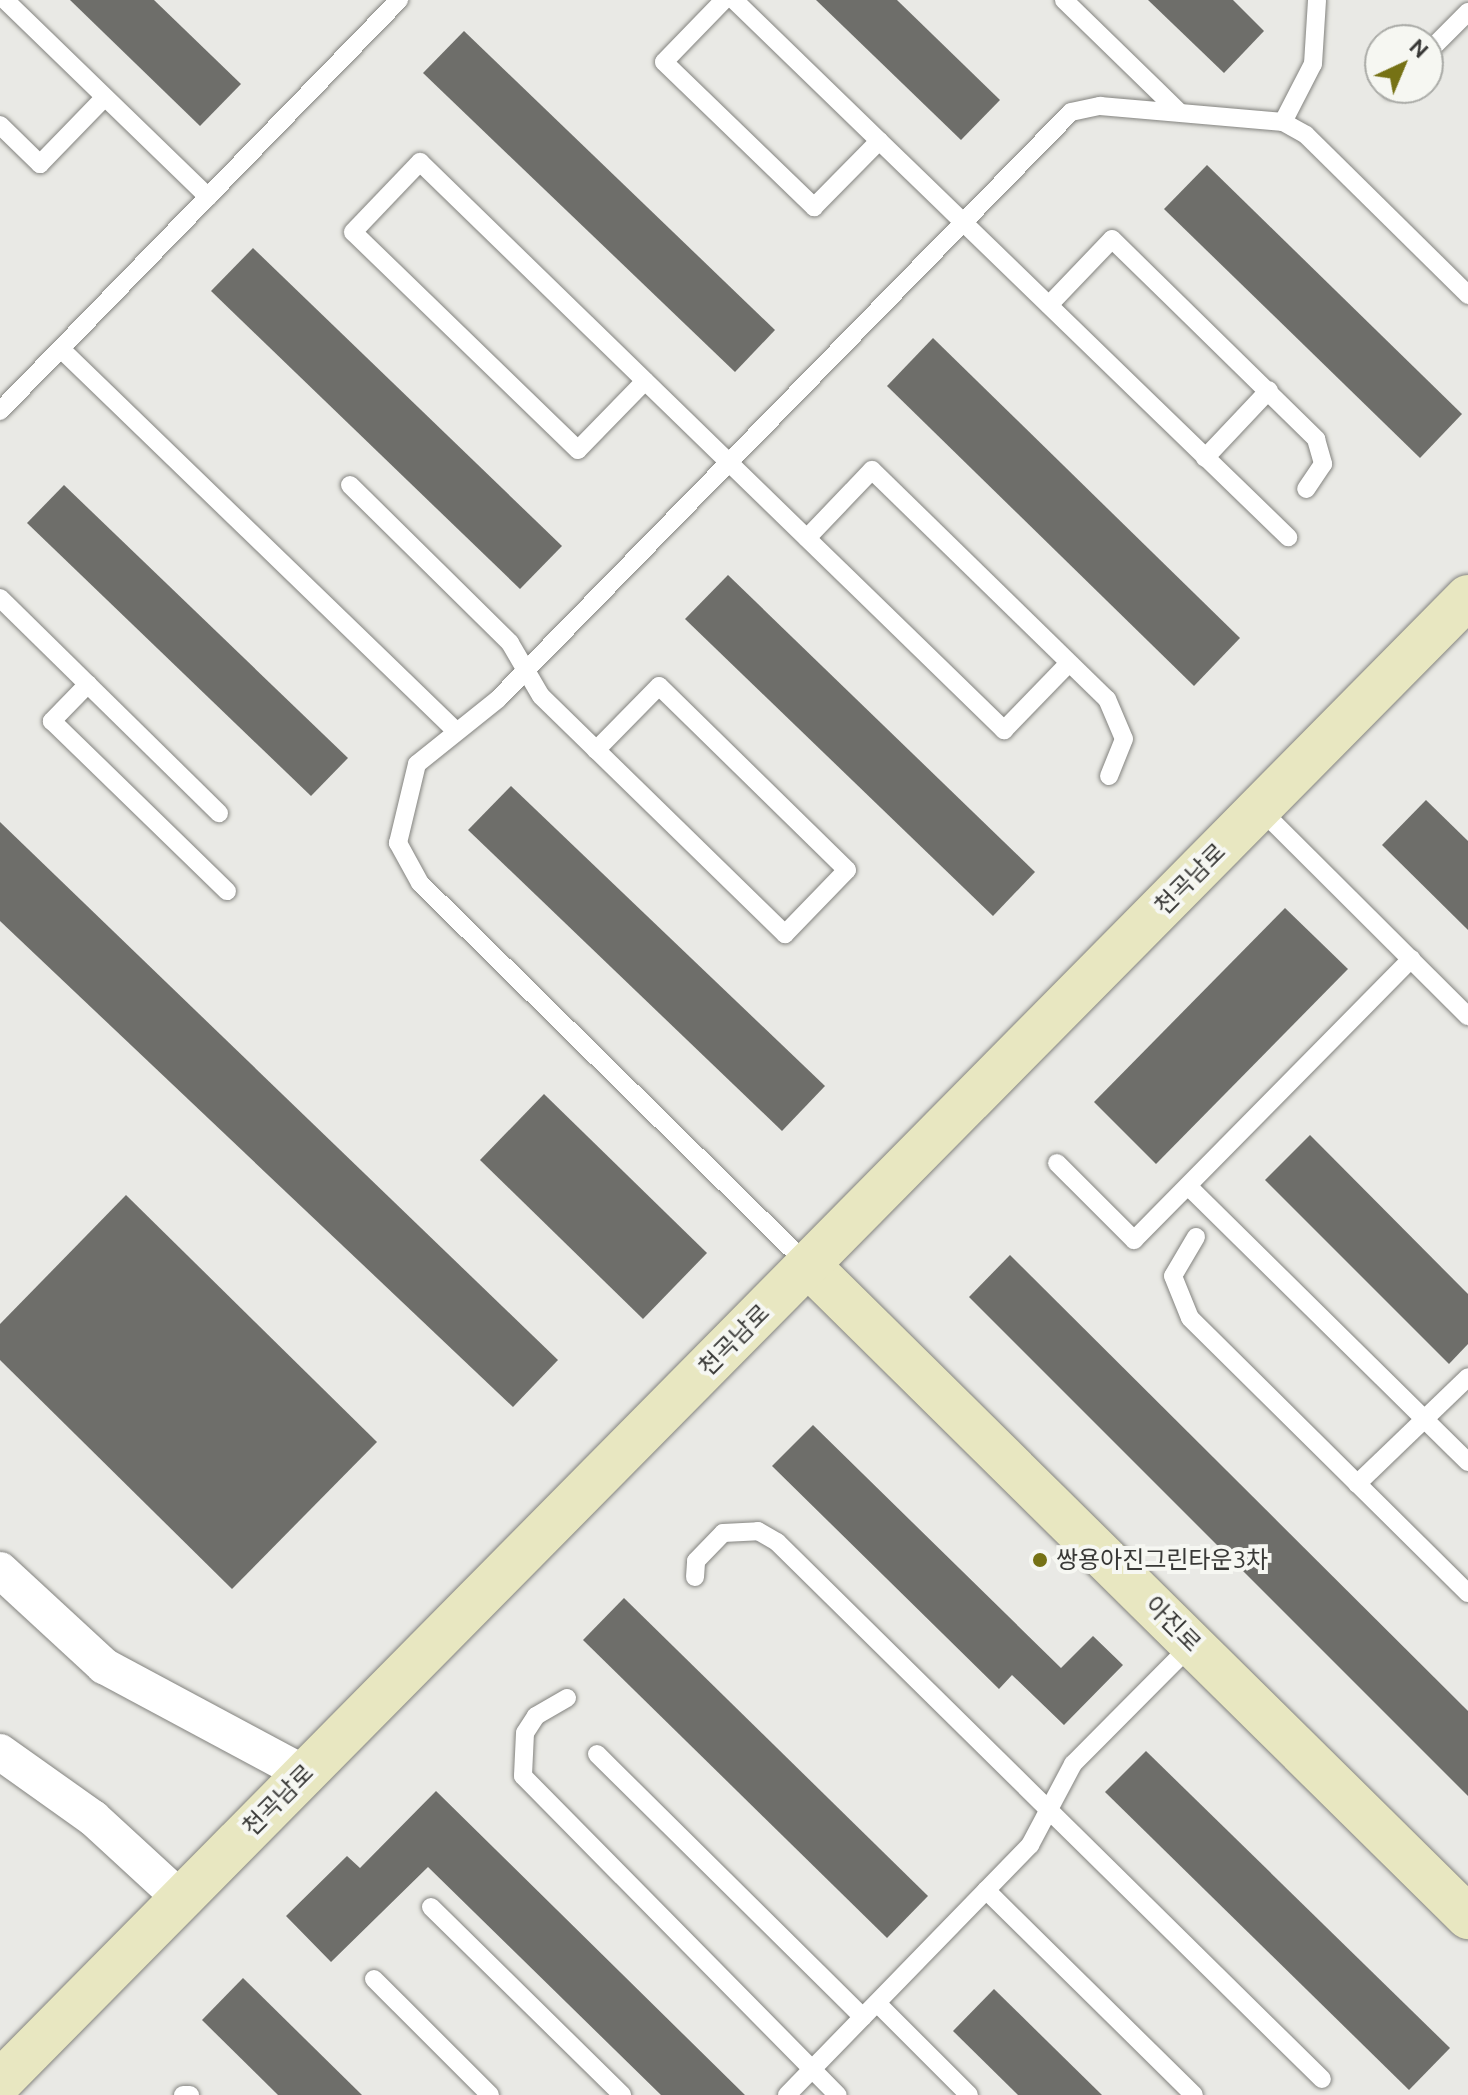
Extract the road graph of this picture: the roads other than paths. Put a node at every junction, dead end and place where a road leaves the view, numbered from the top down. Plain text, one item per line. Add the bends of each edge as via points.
1 (5, 0) edge
2 (399, 0) edge
3 (724, 0) edge
4 (734, 0) edge
5 (1064, 0) edge
6 (1317, 0) edge
7 (1468, 12) edge
8 (1444, 36) edge
9 (105, 97) junction
10 (1178, 111) junction
11 (1283, 122) junction
12 (0, 125) edge
13 (879, 141) junction
14 (208, 197) junction
15 (961, 221) junction
16 (1468, 295) edge
17 (1049, 305) junction
18 (61, 349) junction
19 (645, 381) junction
20 (1269, 390) junction
21 (0, 411) edge
22 (1205, 458) junction
23 (728, 462) junction
24 (350, 485) dead end
25 (1306, 489) dead end
26 (1288, 537) dead end
27 (807, 538) junction
28 (1468, 597) edge
29 (0, 598) edge
30 (1069, 663) junction
31 (526, 671) junction
32 (88, 684) junction
33 (455, 730) junction
34 (596, 750) junction
35 (1109, 776) dead end
36 (1259, 808) junction
37 (219, 813) dead end
38 (227, 891) dead end
39 (1411, 959) junction
40 (1468, 1016) edge
41 (1057, 1163) dead end
42 (1188, 1186) junction
43 (1196, 1237) dead end
44 (808, 1265) junction
45 (1468, 1377) edge
46 (1424, 1419) junction
47 (1468, 1462) edge
48 (1357, 1484) junction
49 (0, 1570) edge
50 (695, 1577) dead end
51 (1468, 1593) edge
52 (1192, 1643) junction
53 (567, 1698) dead end
54 (0, 1752) edge
55 (597, 1754) dead end
56 (305, 1774) junction
57 (1048, 1811) junction
58 (986, 1890) junction
59 (181, 1899) junction
60 (431, 1907) dead end
61 (1468, 1917) edge
62 (374, 1979) dead end
63 (877, 2003) junction
64 (863, 2017) junction
65 (812, 2070) junction
66 (1322, 2079) dead end
67 (0, 2082) edge
68 (183, 2095) edge
69 (190, 2095) edge
70 (490, 2095) edge
71 (622, 2095) edge
72 (787, 2095) edge
73 (838, 2095) edge
74 (969, 2095) edge
75 (1194, 2095) edge

1 - 9 lane
2 - 14 lane
3 - 13 lane via 664,62 814,207
4 - 13 lane
5 - 10 lane
6 - 11 lane via 1313,64
7 - 8 lane
9 - 12 lane via 40,164
9 - 14 lane
10 - 11 lane
10 - 15 lane via 1100,106 1071,112
11 - 16 lane via 1306,135
13 - 15 lane
14 - 18 lane
15 - 17 lane
15 - 23 lane
17 - 20 lane via 1112,239
17 - 22 lane
18 - 21 lane
18 - 33 lane
19 - 19 lane via 420,162 353,232 578,450
19 - 23 lane
20 - 22 lane
20 - 25 lane via 1316,439 1323,464
22 - 26 lane
23 - 27 lane
23 - 31 lane
24 - 31 lane via 510,643
27 - 30 lane via 1004,730
27 - 30 lane via 872,470
28 - 36 street, 천곡남로
29 - 32 lane
30 - 35 lane via 1120,718 1121,760
31 - 33 lane
31 - 34 lane via 541,696
32 - 37 lane
32 - 38 lane via 52,721
33 - 44 lane via 427,751 407,786 398,843 404,863
34 - 34 lane via 785,934 847,870 659,686
36 - 39 lane
36 - 44 street, 천곡남로
39 - 40 lane
39 - 42 lane
41 - 42 lane via 1134,1240
42 - 46 lane
43 - 48 lane via 1175,1263 1180,1304
44 - 52 street, 아진로
44 - 56 street, 천곡남로
45 - 46 lane
46 - 47 lane
46 - 48 lane
48 - 51 lane
49 - 56 street via 104,1666
50 - 57 lane via 696,1561 723,1533 758,1531 777,1542
52 - 57 lane via 1073,1764
52 - 61 street, 아진로
53 - 65 lane via 536,1716 525,1733 523,1776
54 - 59 street via 103,1826
55 - 64 lane
56 - 59 street, 천곡남로
57 - 58 lane via 1030,1845
57 - 66 lane
58 - 63 lane
58 - 75 lane
59 - 67 street, 천곡남로
60 - 71 lane
62 - 70 lane
63 - 64 lane
63 - 74 lane
64 - 65 lane
65 - 72 lane
65 - 73 lane
68 - 69 lane

